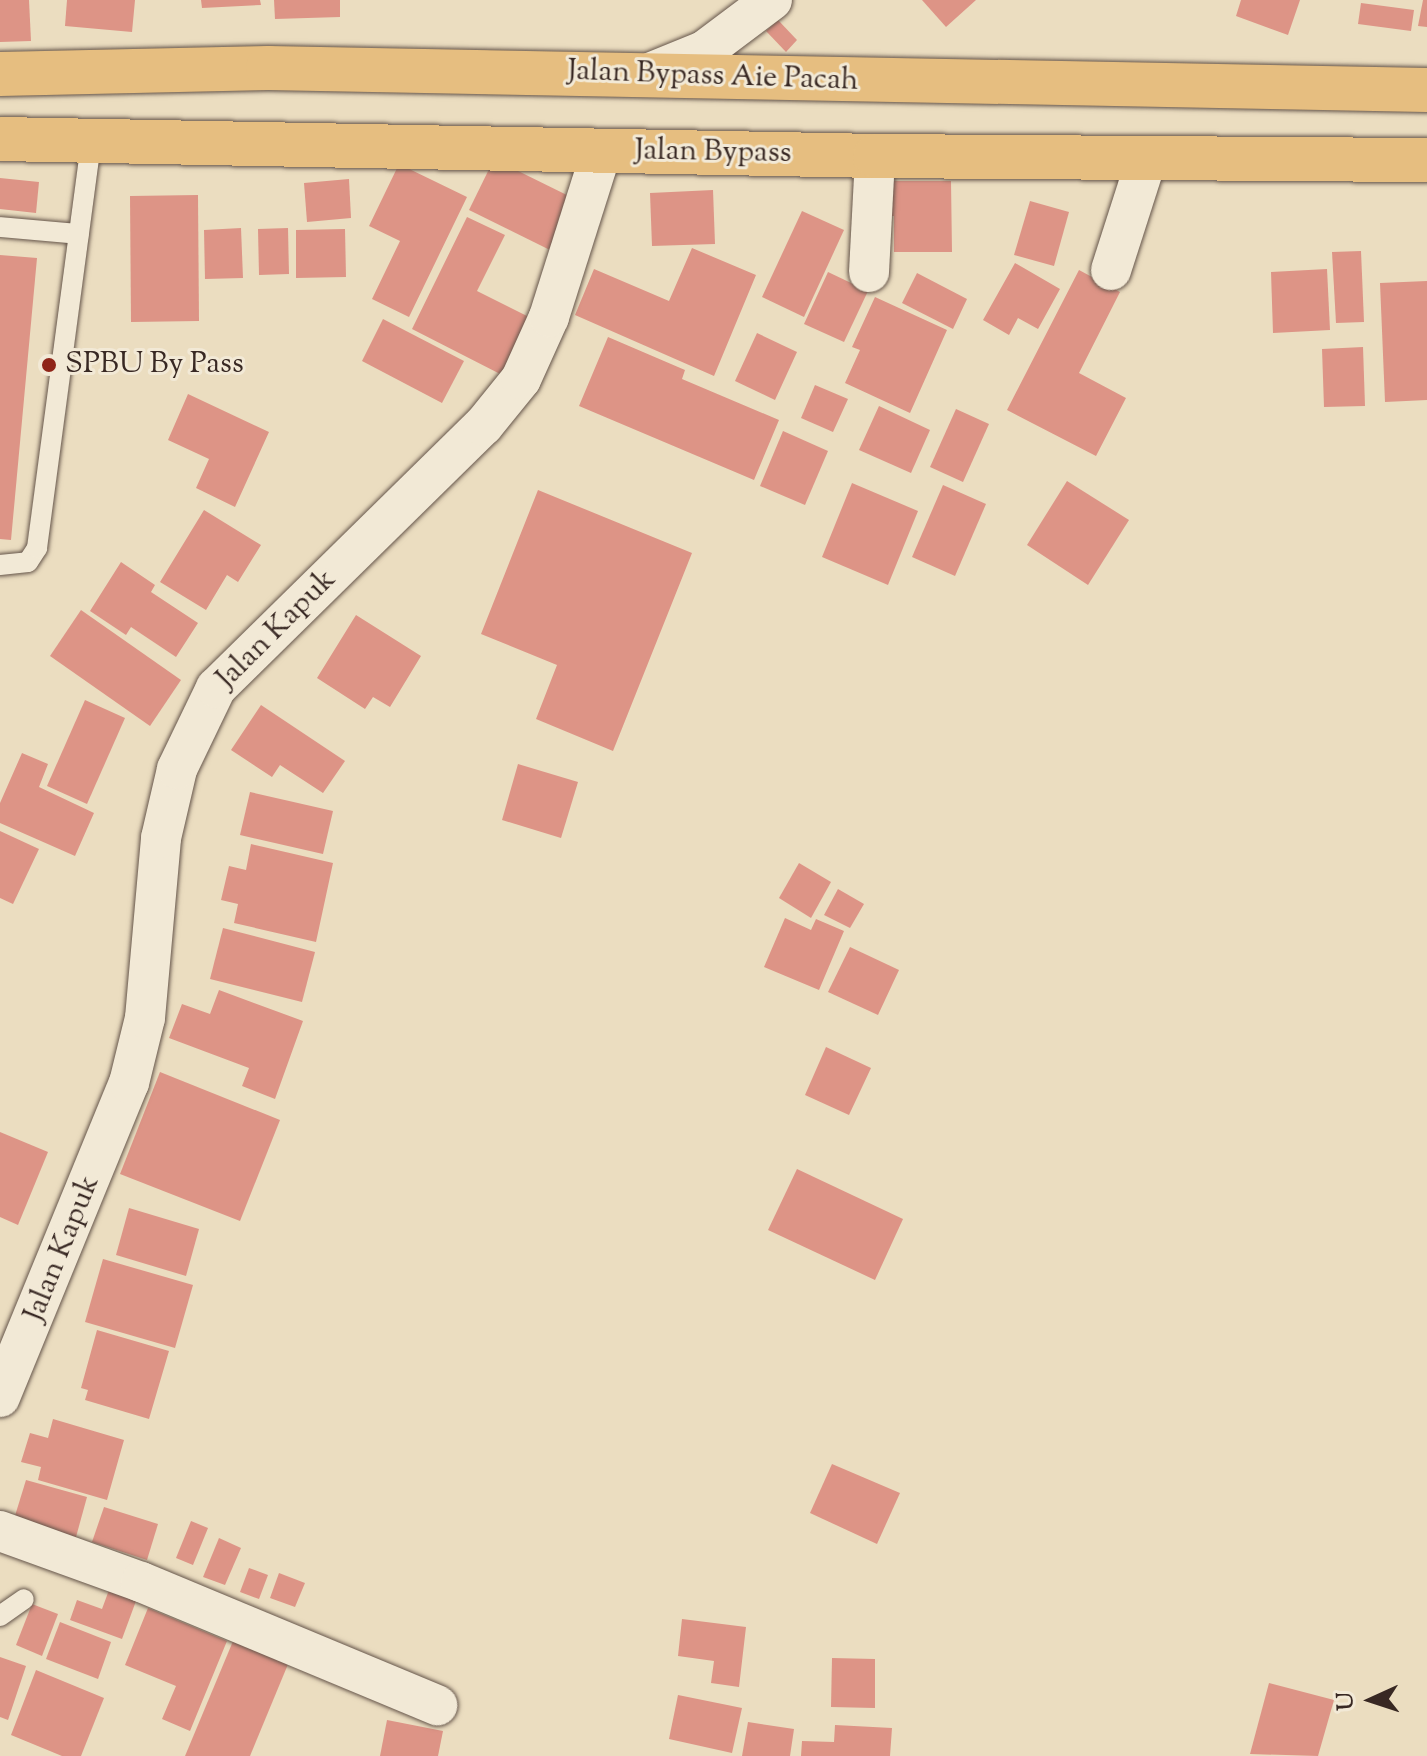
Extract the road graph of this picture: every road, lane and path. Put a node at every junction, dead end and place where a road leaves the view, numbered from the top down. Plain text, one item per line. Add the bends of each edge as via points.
1 (772, 0) edge
2 (0, 74) edge
3 (647, 74) junction
4 (1427, 90) edge
5 (92, 138) junction
6 (0, 139) edge
7 (602, 150) junction
8 (875, 156) junction
9 (1147, 158) junction
10 (1427, 160) edge
11 (0, 227) edge
12 (79, 234) junction
13 (1111, 270) dead end
14 (869, 272) dead end
15 (0, 565) edge
16 (0, 1397) edge
17 (0, 1531) edge
18 (24, 1599) dead end
19 (0, 1616) edge
20 (437, 1705) dead end

1 - 3 street via 704,51
2 - 3 highway, Jalan Bypass Aie Pacah via 268,68
3 - 4 highway, Jalan Bypass Aie Pacah
5 - 6 highway, Jalan Bypass
5 - 7 highway, Jalan Bypass
5 - 12 lane
7 - 8 highway, Jalan Bypass
7 - 16 street, Jalan Kapuk via 549,317 521,379 483,426 216,688 177,769 161,838 145,1018 129,1083 50,1286
8 - 9 highway, Jalan Bypass
8 - 14 street
9 - 10 highway, Jalan Bypass
9 - 13 street
11 - 12 lane
12 - 15 lane via 37,548 28,562
17 - 20 street via 141,1582
18 - 19 lane

